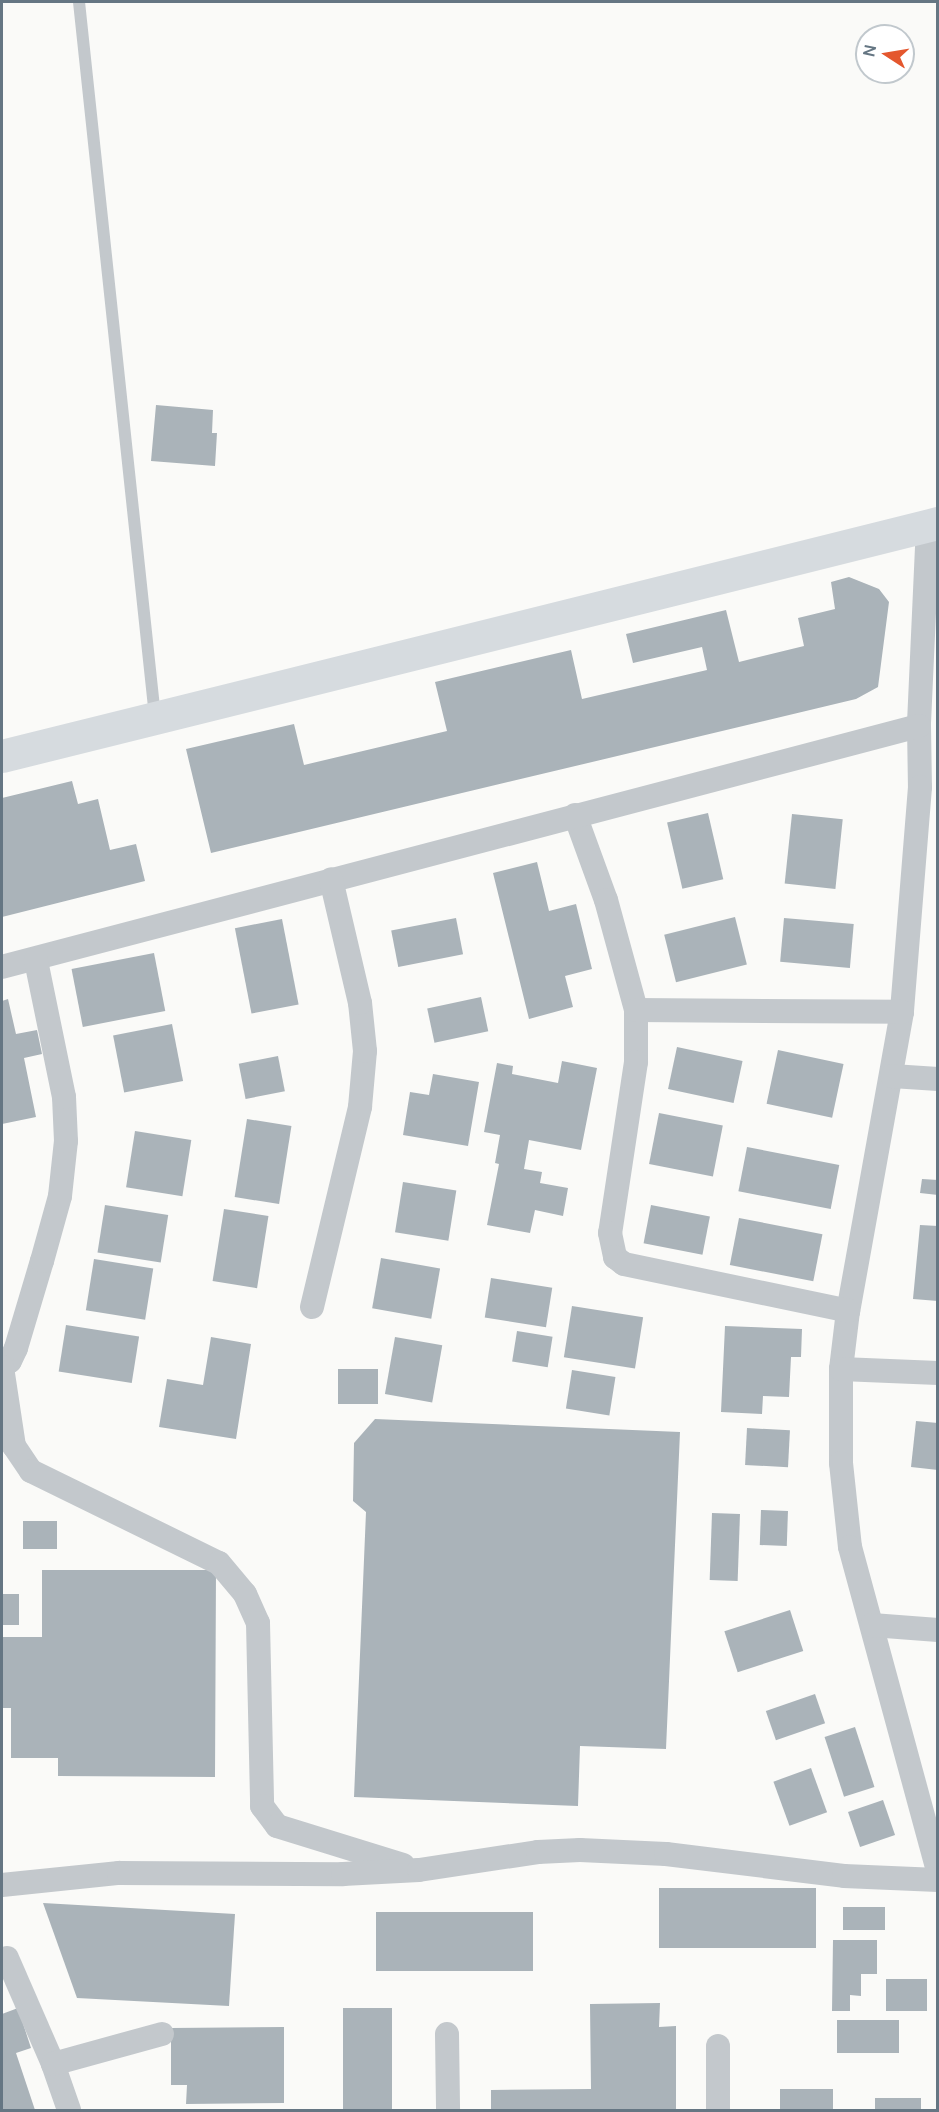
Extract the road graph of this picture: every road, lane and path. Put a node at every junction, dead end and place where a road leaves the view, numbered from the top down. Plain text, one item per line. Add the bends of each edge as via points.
1 (79, 2) edge
2 (933, 524) edge
3 (155, 718) junction
4 (918, 726) junction
5 (2, 756) edge
6 (929, 787) edge
7 (575, 815) junction
8 (331, 879) junction
9 (36, 960) junction
10 (2, 967) edge
11 (636, 1010) junction
12 (902, 1012) junction
13 (892, 1076) junction
14 (938, 1079) edge
15 (312, 1307) dead end
16 (848, 1311) junction
17 (2, 1367) edge
18 (841, 1369) junction
19 (938, 1372) edge
20 (872, 1625) junction
21 (938, 1630) edge
22 (419, 1870) junction
23 (938, 1870) edge
24 (938, 1880) edge
25 (2, 1885) edge
26 (7, 1958) dead end
27 (162, 2034) dead end
28 (447, 2034) dead end
29 (718, 2046) dead end
30 (53, 2064) junction
31 (69, 2110) edge
32 (448, 2110) edge
33 (718, 2110) edge

1 - 3 lane
2 - 3 street
2 - 4 street
3 - 5 street
4 - 6 street
4 - 7 street
6 - 12 street
7 - 8 street
7 - 11 street via 606,900
8 - 9 street
8 - 15 street via 360,1003 365,1051 360,1107
9 - 10 street
9 - 17 street via 64,1097 66,1141 60,1196 42,1261 16,1348
11 - 12 street
11 - 16 street via 636,1062 610,1233 615,1257 624,1264
12 - 13 street
13 - 14 street
13 - 16 street
16 - 18 street
17 - 22 street via 14,1446 31,1471 219,1563 245,1594 258,1623 262,1806 277,1826
18 - 19 street
18 - 20 street via 841,1463 850,1547
20 - 21 street
20 - 23 street
22 - 24 street via 538,1852 625,1851 844,1876
22 - 25 street via 343,1874 119,1873
26 - 30 street
27 - 30 street
28 - 32 street
29 - 33 street
30 - 31 street

